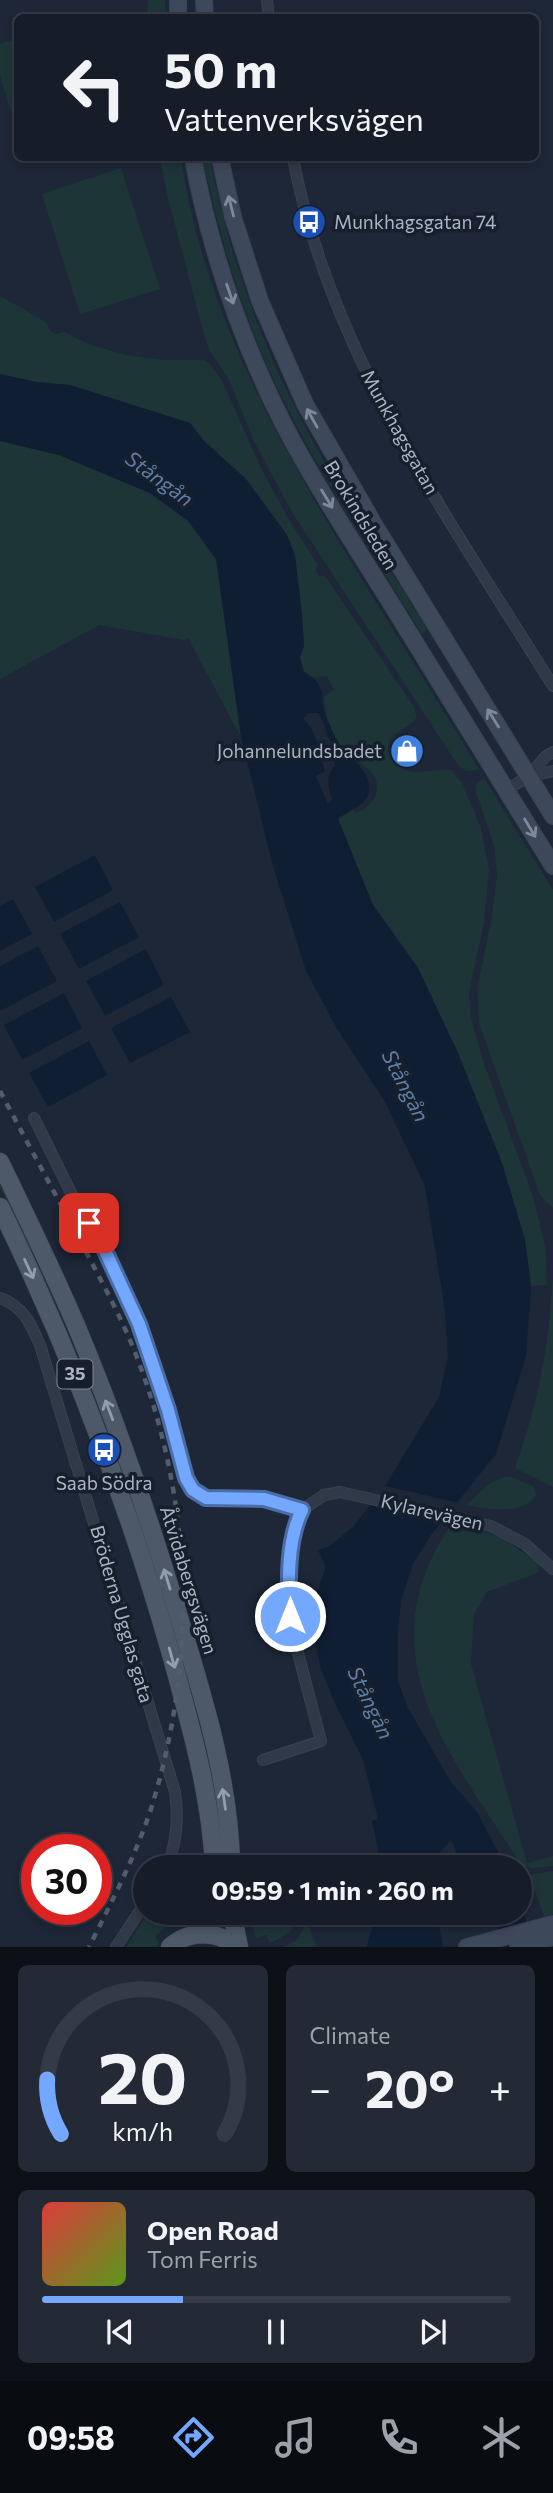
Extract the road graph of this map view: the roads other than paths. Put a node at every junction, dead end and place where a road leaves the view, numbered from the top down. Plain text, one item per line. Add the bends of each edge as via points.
1 (194, 161) edge
2 (221, 161) edge
3 (294, 161) edge
4 (553, 686) edge
5 (553, 752) edge
6 (553, 772) edge
7 (529, 776) junction
8 (506, 790) junction
9 (553, 816) edge
10 (553, 866) edge
11 (34, 1118) dead end
12 (0, 1162) edge
13 (0, 1207) edge
14 (0, 1298) edge
15 (302, 1510) junction
16 (553, 1569) edge
17 (262, 1760) dead end
18 (172, 1855) edge
19 (213, 1855) edge
20 (230, 1855) edge
21 (133, 1921) edge
22 (553, 1924) edge
23 (201, 1925) edge
24 (234, 1925) edge
25 (195, 1934) junction
26 (553, 1937) edge
27 (116, 1947) edge
28 (170, 1947) edge
29 (237, 1947) edge
30 (467, 1947) edge
31 (518, 1947) edge

1 -> 8 main road, Brokindsleden via 229,294 283,422
7 -> 2 main road, Brokindsleden via 304,404 260,301
3 - 4 street, Munkhagsgatan via 325,276 369,380
5 - 7 street
6 - 7 street
7 - 8 street
7 - 9 main road, Brokindsleden
8 -> 10 main road, Brokindsleden
11 - 15 street via 139,1324 189,1485 206,1498 264,1499
20 -> 12 main road, Åtvidabergsvägen / 35 via 213,1737 156,1544 78,1329
13 -> 19 main road, Åtvidabergsvägen / 35 via 62,1342 138,1546 199,1761
14 - 18 street, Bröderna Ugglas gata via 20,1309 40,1345 176,1801
15 - 16 street, Kylarevägen via 324,1495 340,1492 476,1521 506,1532
15 - 17 street via 294,1525 290,1616 321,1741
21 - 27 street
22 - 30 main road
23 - 25 main road
24 - 29 main road
25 - 28 main road
25 - 29 main road via 214,1935
26 - 31 main road

